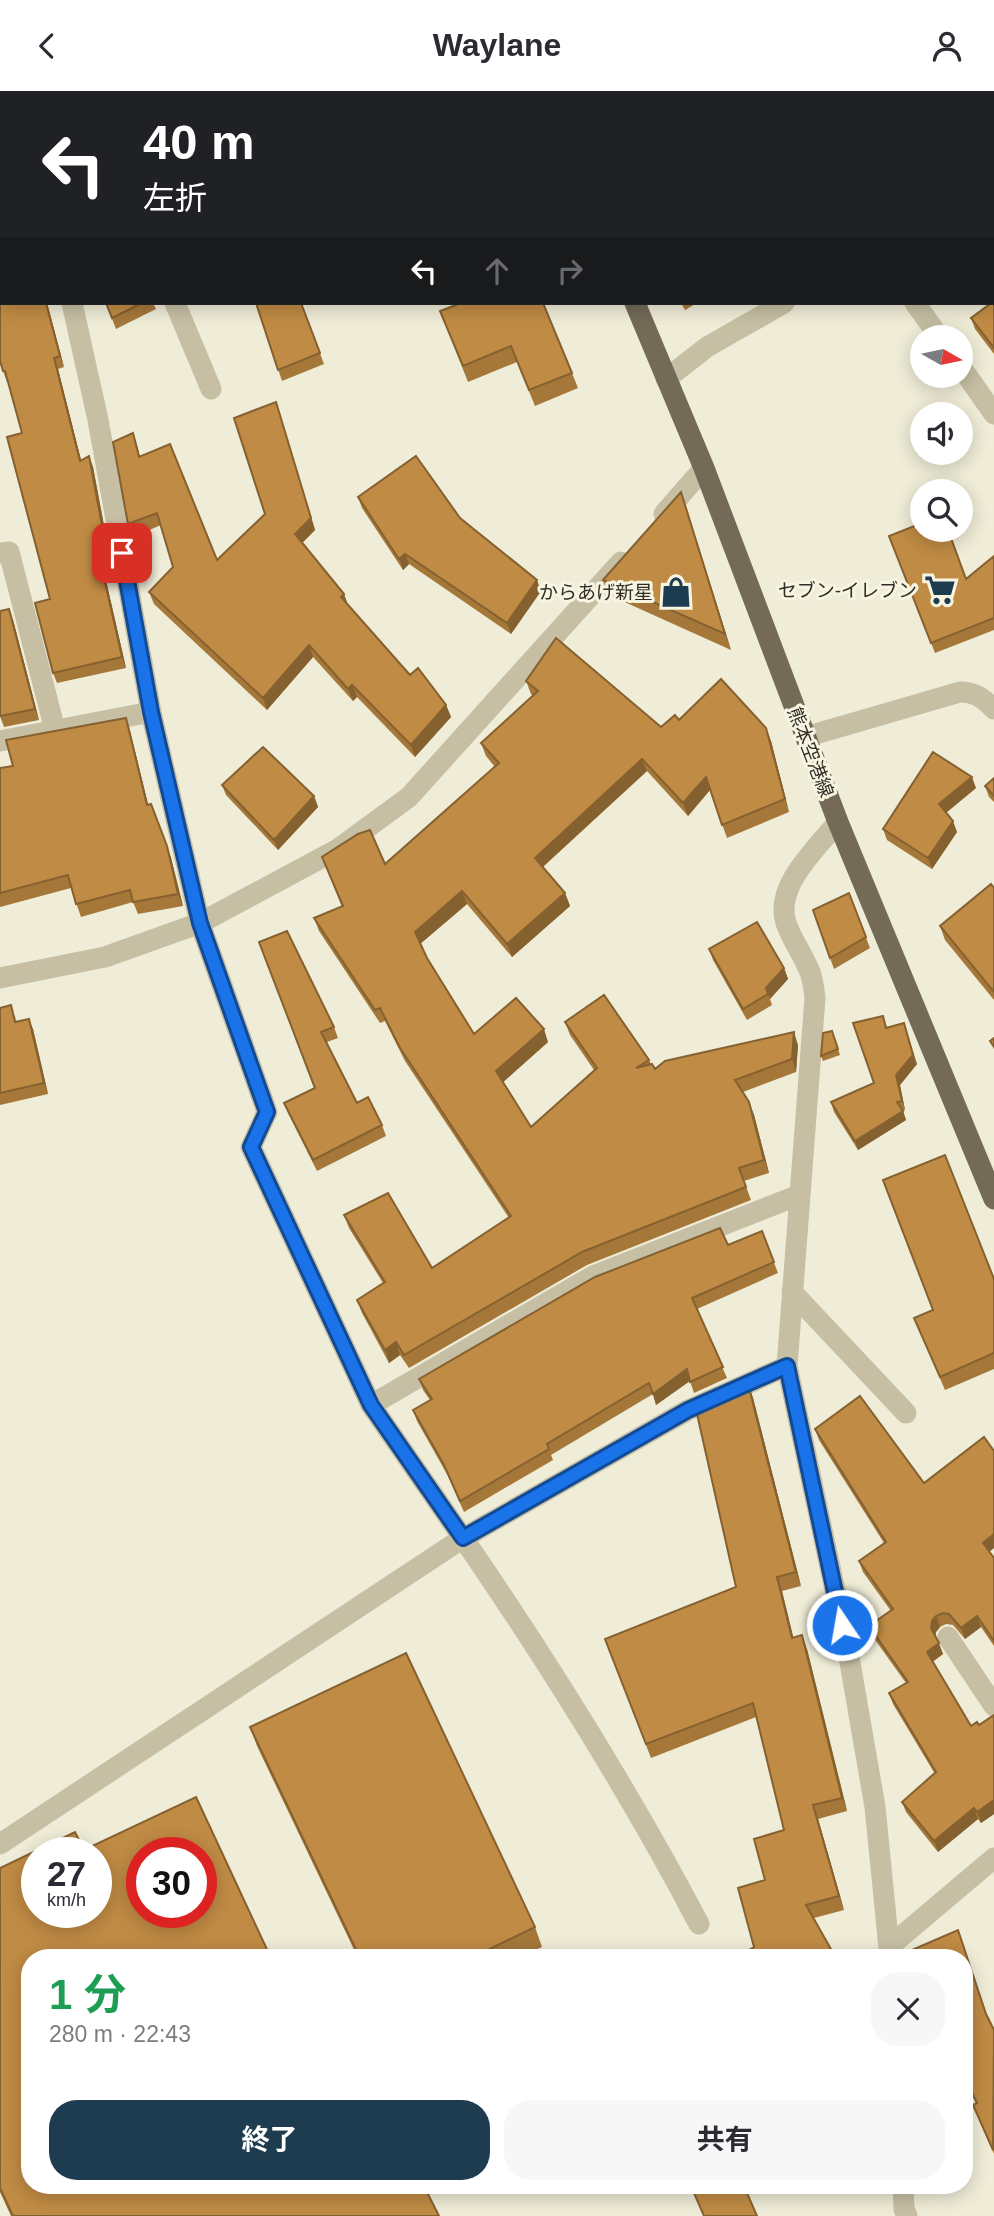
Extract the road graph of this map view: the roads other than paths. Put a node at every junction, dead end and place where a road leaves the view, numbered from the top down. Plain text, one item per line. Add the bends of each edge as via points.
1 (72, 305) edge
2 (177, 305) edge
3 (636, 305) edge
4 (780, 305) edge
5 (916, 305) edge
6 (931, 325) edge
7 (666, 379) junction
8 (973, 384) edge
9 (211, 389) dead end
10 (994, 414) edge
11 (704, 468) junction
12 (649, 531) edge
13 (630, 552) edge
14 (0, 553) edge
15 (994, 709) edge
16 (151, 712) junction
17 (55, 730) junction
18 (805, 737) junction
19 (0, 741) edge
20 (838, 821) junction
21 (200, 923) junction
22 (0, 978) edge
23 (988, 1177) edge
24 (799, 1195) junction
25 (994, 1199) edge
26 (792, 1292) junction
27 (787, 1366) junction
28 (371, 1405) junction
29 (906, 1413) dead end
30 (463, 1538) junction
31 (948, 1637) dead end
32 (994, 1706) edge
33 (0, 1844) edge
34 (994, 1858) edge
35 (699, 1924) dead end
36 (890, 1949) edge
37 (893, 1949) edge
38 (902, 2194) edge
39 (899, 2214) edge

1 - 16 street
2 - 9 street
3 - 7 main road, 熊本空港線
4 - 7 street via 707,347
5 - 6 street
7 - 11 main road, 熊本空港線
8 - 10 street
11 - 12 street
11 - 18 main road, 熊本空港線
13 - 21 street via 409,797 338,849
14 - 17 street via 9,552
15 - 18 street via 980,696 960,692
16 - 17 street
16 - 21 street
17 - 19 street
18 - 20 main road, 熊本空港線
20 - 23 main road, 熊本空港線
20 - 24 street via 798,872 783,908 811,974 815,999
21 - 22 street via 105,957
21 - 28 street via 267,1112 251,1147
23 - 25 main road, 熊本空港線
24 - 26 street
24 - 28 street via 593,1276
26 - 27 street
26 - 29 street
27 - 30 street via 688,1410
27 - 36 street via 853,1677 875,1807
28 - 30 street
30 - 33 street
30 - 35 street via 637,1809
31 - 32 street
34 - 37 street
38 - 39 street

